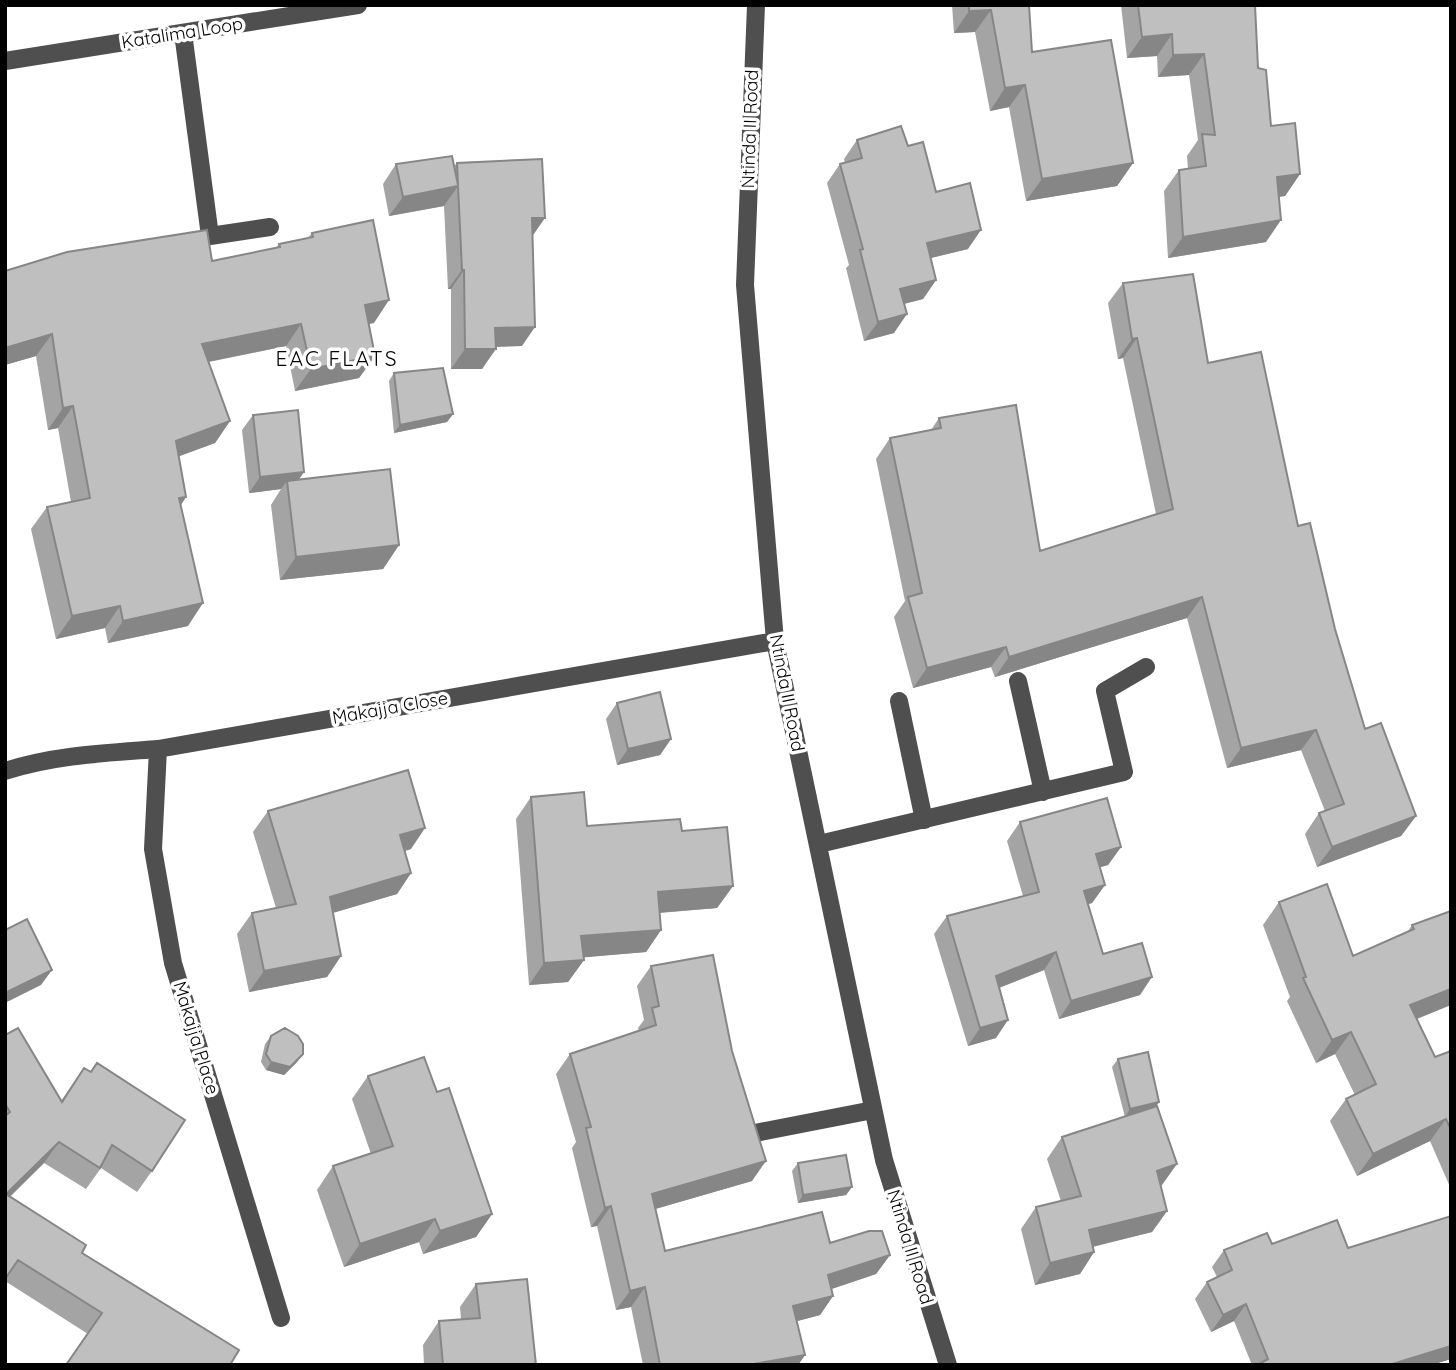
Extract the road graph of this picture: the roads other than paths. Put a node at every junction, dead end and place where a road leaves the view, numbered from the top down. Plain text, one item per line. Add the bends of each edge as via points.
1 (253, 5) edge
2 (358, 5) edge
3 (756, 5) edge
4 (265, 20) junction
5 (183, 33) junction
6 (5, 61) edge
7 (270, 227) dead end
8 (775, 641) junction
9 (1146, 667) dead end
10 (1018, 681) dead end
11 (899, 701) dead end
12 (158, 749) junction
13 (5, 771) edge
14 (1043, 792) junction
15 (924, 820) junction
16 (819, 844) junction
17 (873, 1110) junction
18 (750, 1134) edge
19 (281, 1318) dead end
20 (948, 1365) edge

1 - 4 street
2 - 4 street, Katalima Loop
3 - 8 street, Ntinda II Road via 745,285
4 - 5 street, Katalima Loop
5 - 6 street, Katalima Loop
5 - 7 street via 210,236
8 - 12 street, Makajja Close
8 - 16 street, Ntinda II Road
9 - 14 street via 1105,691 1124,772
10 - 14 street
11 - 15 street
12 - 13 street, Makajja Close via 79,755
12 - 19 street, Makajja Place via 153,849 173,963
14 - 15 street
15 - 16 street
16 - 17 street, Ntinda II Road
17 - 18 street
17 - 20 street, Ntinda II Road via 902,1223

